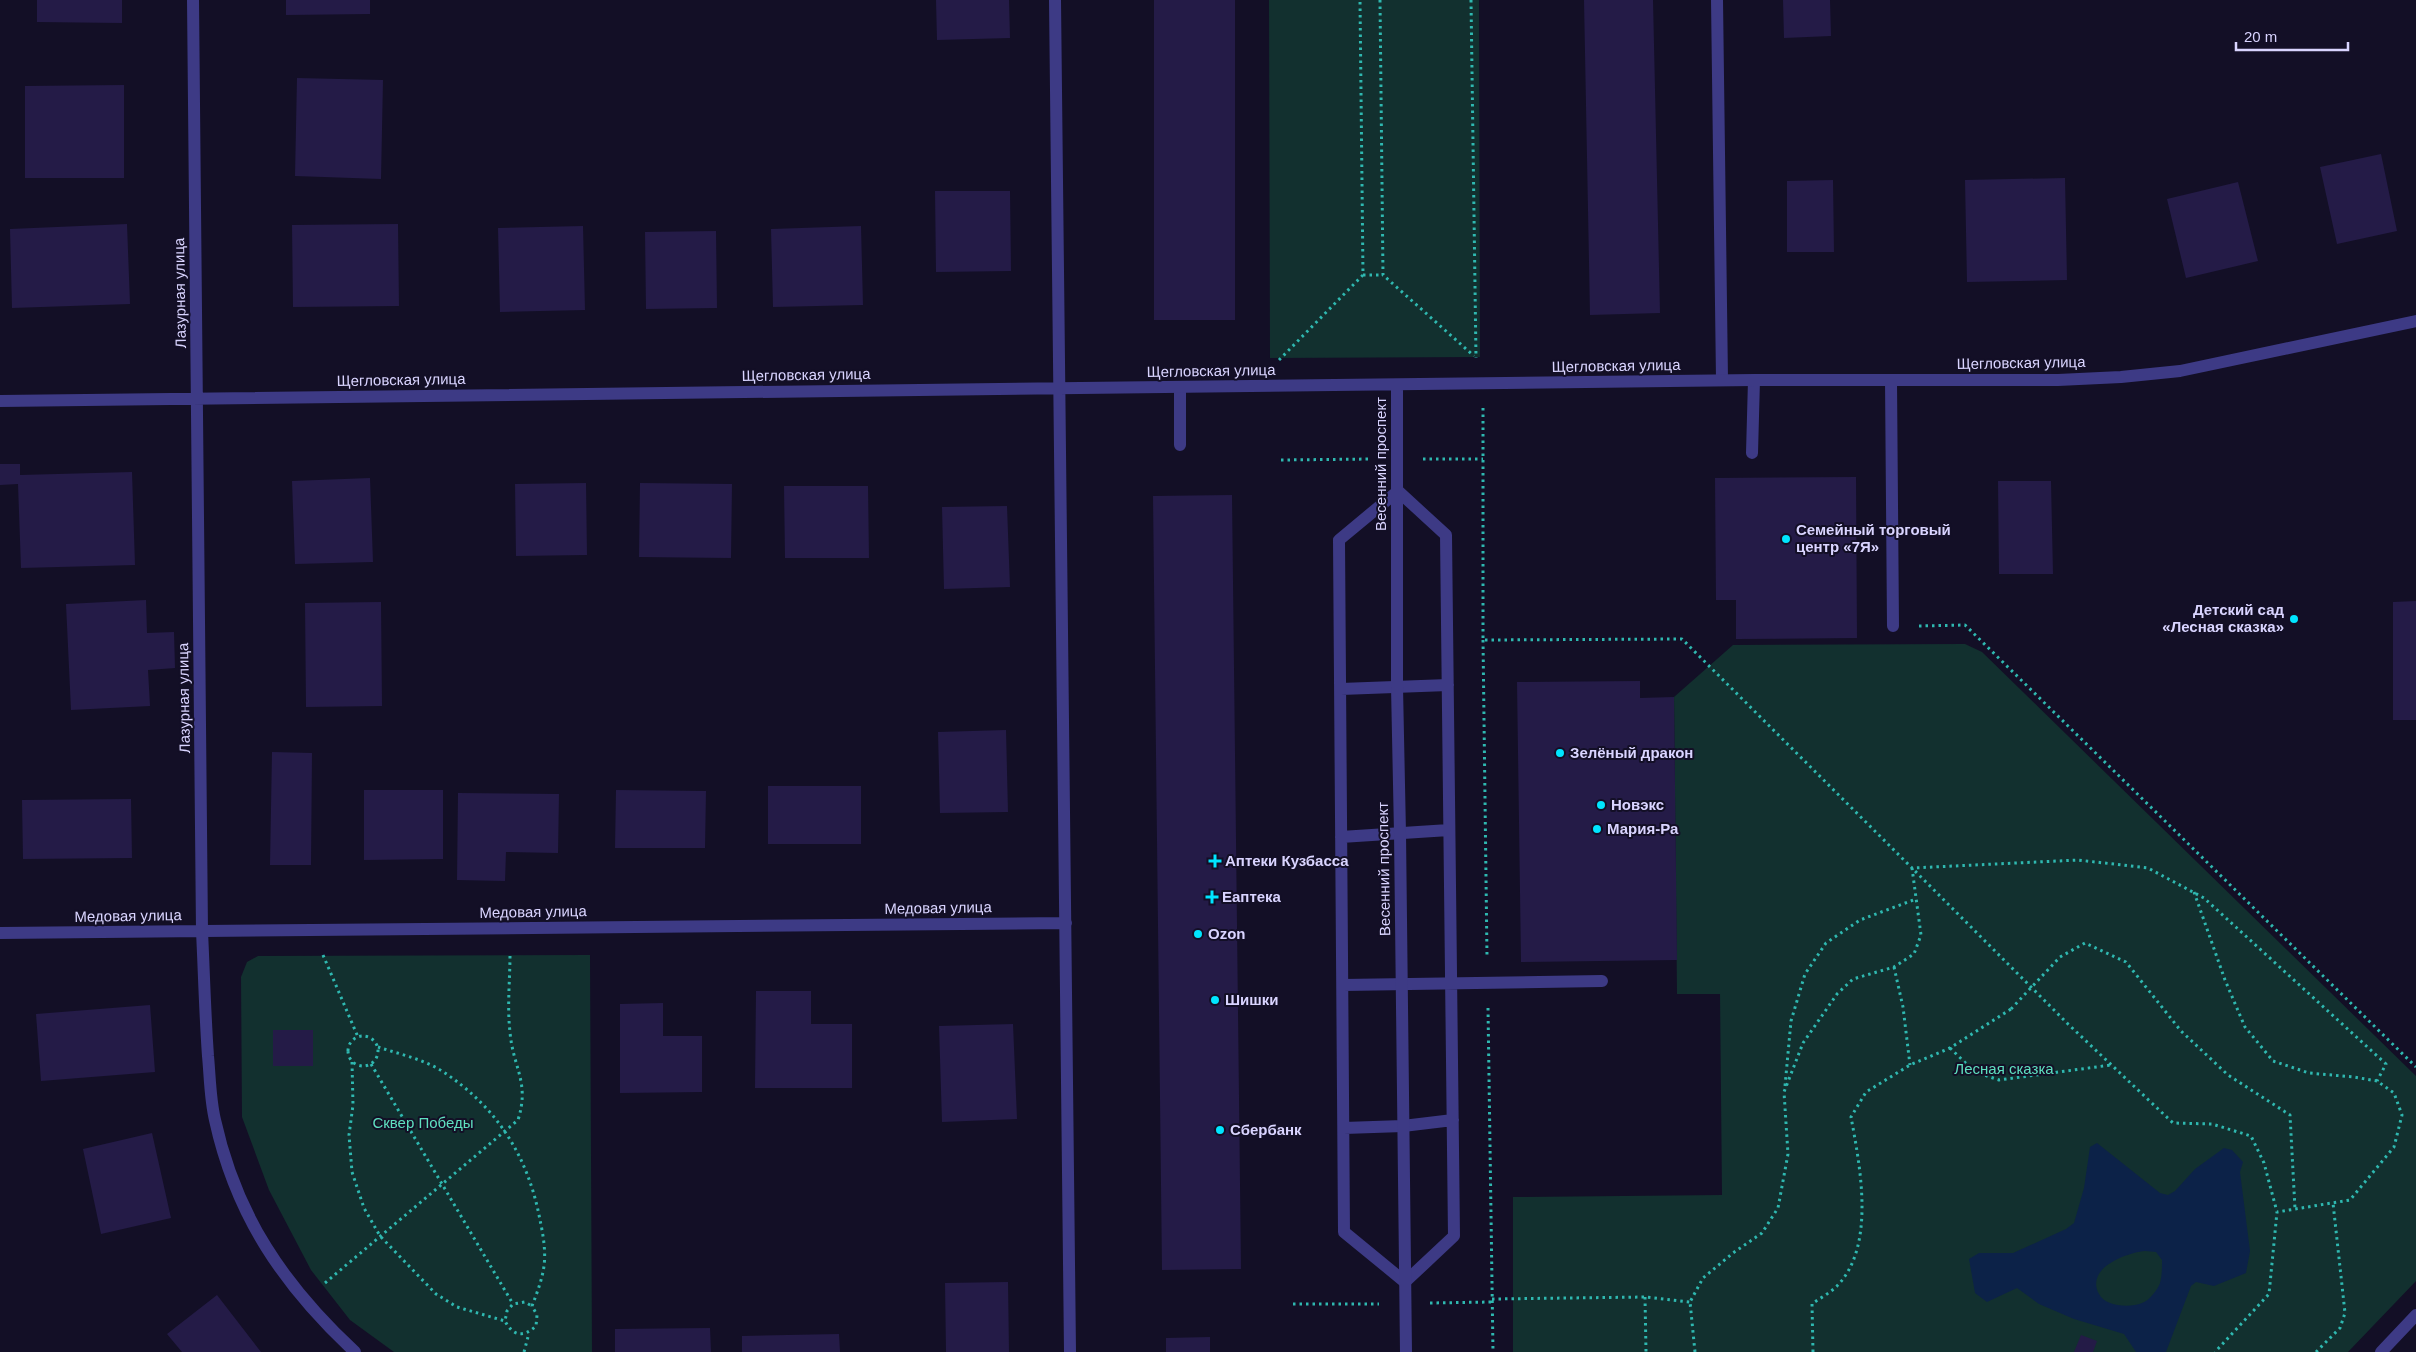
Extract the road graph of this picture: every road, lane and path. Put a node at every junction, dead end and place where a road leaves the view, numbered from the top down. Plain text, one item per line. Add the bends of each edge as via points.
1 (193, 0) edge
2 (1055, 0) edge
3 (1360, 0) edge
4 (1380, 0) edge
5 (1471, 0) edge
6 (1717, 0) edge
7 (1363, 275) junction
8 (1383, 275) junction
9 (2416, 321) edge
10 (1476, 358) junction
11 (1722, 380) junction
12 (1754, 380) junction
13 (1891, 380) junction
14 (1483, 384) junction
15 (1397, 385) junction
16 (1252, 386) junction
17 (1180, 387) junction
18 (1060, 388) junction
19 (197, 399) junction
20 (0, 401) edge
21 (1180, 445) dead end
22 (1752, 453) dead end
23 (1398, 491) junction
24 (1893, 626) joint
25 (1448, 684) junction
26 (1397, 687) junction
27 (1341, 689) junction
28 (1450, 830) junction
29 (1400, 833) junction
30 (1341, 837) junction
31 (1912, 868) junction
32 (2194, 892) junction
33 (1916, 899) junction
34 (1066, 923) junction
35 (510, 928) junction
36 (313, 930) junction
37 (202, 931) junction
38 (0, 933) edge
39 (1894, 967) junction
40 (1602, 981) dead end
41 (1451, 984) junction
42 (1342, 985) junction
43 (1401, 985) junction
44 (358, 1037) junction
45 (378, 1047) junction
46 (1950, 1048) junction
47 (352, 1062) junction
48 (371, 1064) junction
49 (1910, 1064) junction
50 (2111, 1065) junction
51 (2416, 1067) edge
52 (2377, 1081) junction
53 (1784, 1092) junction
54 (1453, 1120) junction
55 (1403, 1126) junction
56 (1344, 1128) junction
57 (506, 1132) junction
58 (442, 1184) junction
59 (2333, 1203) junction
60 (2295, 1209) junction
61 (2277, 1212) junction
62 (380, 1236) junction
63 (1405, 1282) junction
64 (1645, 1297) junction
65 (1492, 1298) dead end
66 (304, 1301) junction
67 (1690, 1302) junction
68 (513, 1304) junction
69 (532, 1306) junction
70 (2416, 1315) edge
71 (505, 1321) junction
72 (528, 1333) junction
73 (355, 1352) edge
74 (524, 1352) edge
75 (1070, 1352) edge
76 (1406, 1352) edge
77 (1646, 1352) edge
78 (1695, 1352) edge
79 (1813, 1352) edge
80 (2215, 1352) edge
81 (2316, 1352) edge
82 (2381, 1352) edge

1 - 19 street, Лазурная улица
2 - 18 street
3 - 7 path
4 - 8 path
5 - 10 path
6 - 11 street
7 - 8 path
7 - 16 path
8 - 10 path
9 - 13 street, Щегловская улица via 2170,372 2058,380
10 - 14 path
11 - 12 street, Щегловская улица
11 - 14 street, Щегловская улица
12 - 13 street, Щегловская улица
12 - 22 street
13 - 24 street
14 - 15 street, Щегловская улица
14 - 31 path via 1483,640 1682,639
15 - 16 street, Щегловская улица
15 - 23 street, Весенний проспект
16 - 17 street, Щегловская улица
17 - 18 street, Щегловская улица
17 - 21 street
18 - 19 street, Щегловская улица
18 - 34 street
19 - 20 street, Щегловская улица
19 - 37 street, Лазурная улица
23 - 25 street via 1446,535
23 - 26 street, Весенний проспект
23 - 27 street via 1339,540
24 - 51 path via 1965,625
25 - 26 street
25 - 28 street
26 - 27 street
26 - 29 street, Весенний проспект
27 - 30 street
28 - 29 street
28 - 41 street
29 - 30 street
29 - 43 street, Весенний проспект
30 - 42 street
31 - 32 path via 2078,860 2148,868
31 - 33 path
31 - 50 path
32 - 52 path via 2386,1064
32 - 52 path via 2245,1027 2274,1061 2309,1074
33 - 39 path via 1921,935 1918,945 1914,954
33 - 53 path via 1860,920 1826,943 1805,974 1791,1020
34 - 35 street, Медовая улица
34 - 75 street
35 - 36 street, Медовая улица
35 - 57 path via 510,1033 524,1088 518,1120
36 - 37 street, Медовая улица
36 - 44 path
37 - 38 street, Медовая улица
37 - 66 street, Лазурная улица via 206,1034 215,1119 234,1186 268,1252
39 - 49 path
39 - 53 path via 1853,979 1837,994 1803,1043
40 - 41 street
41 - 43 street
41 - 54 street
42 - 43 street
42 - 56 street
43 - 55 street, Весенний проспект
44 - 45 path via 366,1037
44 - 47 path via 350,1043 348,1053
45 - 48 path via 377,1057
45 - 57 path via 441,1071 486,1107
46 - 49 path
46 - 50 path via 1975,1072 1999,1080
46 - 60 path, bridge via 2010,1009 2060,957 2085,943 2126,962 2181,1031 2222,1069 2290,1115
47 - 48 path via 361,1066
47 - 62 path via 353,1105 349,1135 352,1172 364,1208
48 - 58 path
49 - 79 path via 1866,1092 1851,1117 1863,1209 1856,1258 1837,1286 1812,1304
50 - 61 path via 2173,1123 2212,1124 2251,1136 2264,1162
52 - 59 path via 2394,1093 2402,1115 2394,1147 2350,1200
53 - 67 path via 1788,1154 1778,1208 1762,1233 1703,1278
54 - 55 street
54 - 63 street via 1454,1236
55 - 56 street
55 - 63 street, Весенний проспект
56 - 63 street via 1344,1232
57 - 58 path
57 - 69 path via 524,1164 537,1203 543,1236 544,1264
58 - 62 path
58 - 68 path
59 - 60 path
59 - 81 path via 2345,1313 2340,1328
60 - 61 path
61 - 80 path via 2269,1294
62 - 66 path
62 - 71 path via 436,1294 458,1307
63 - 76 street, Весенний проспект
64 - 65 path
64 - 67 path
64 - 77 path
66 - 73 street, Лазурная улица
67 - 78 path
68 - 69 path via 525,1302
68 - 71 path via 506,1311
69 - 72 path via 537,1315 536,1326
70 - 82 street
71 - 72 path via 510,1331 520,1335
72 - 74 path

